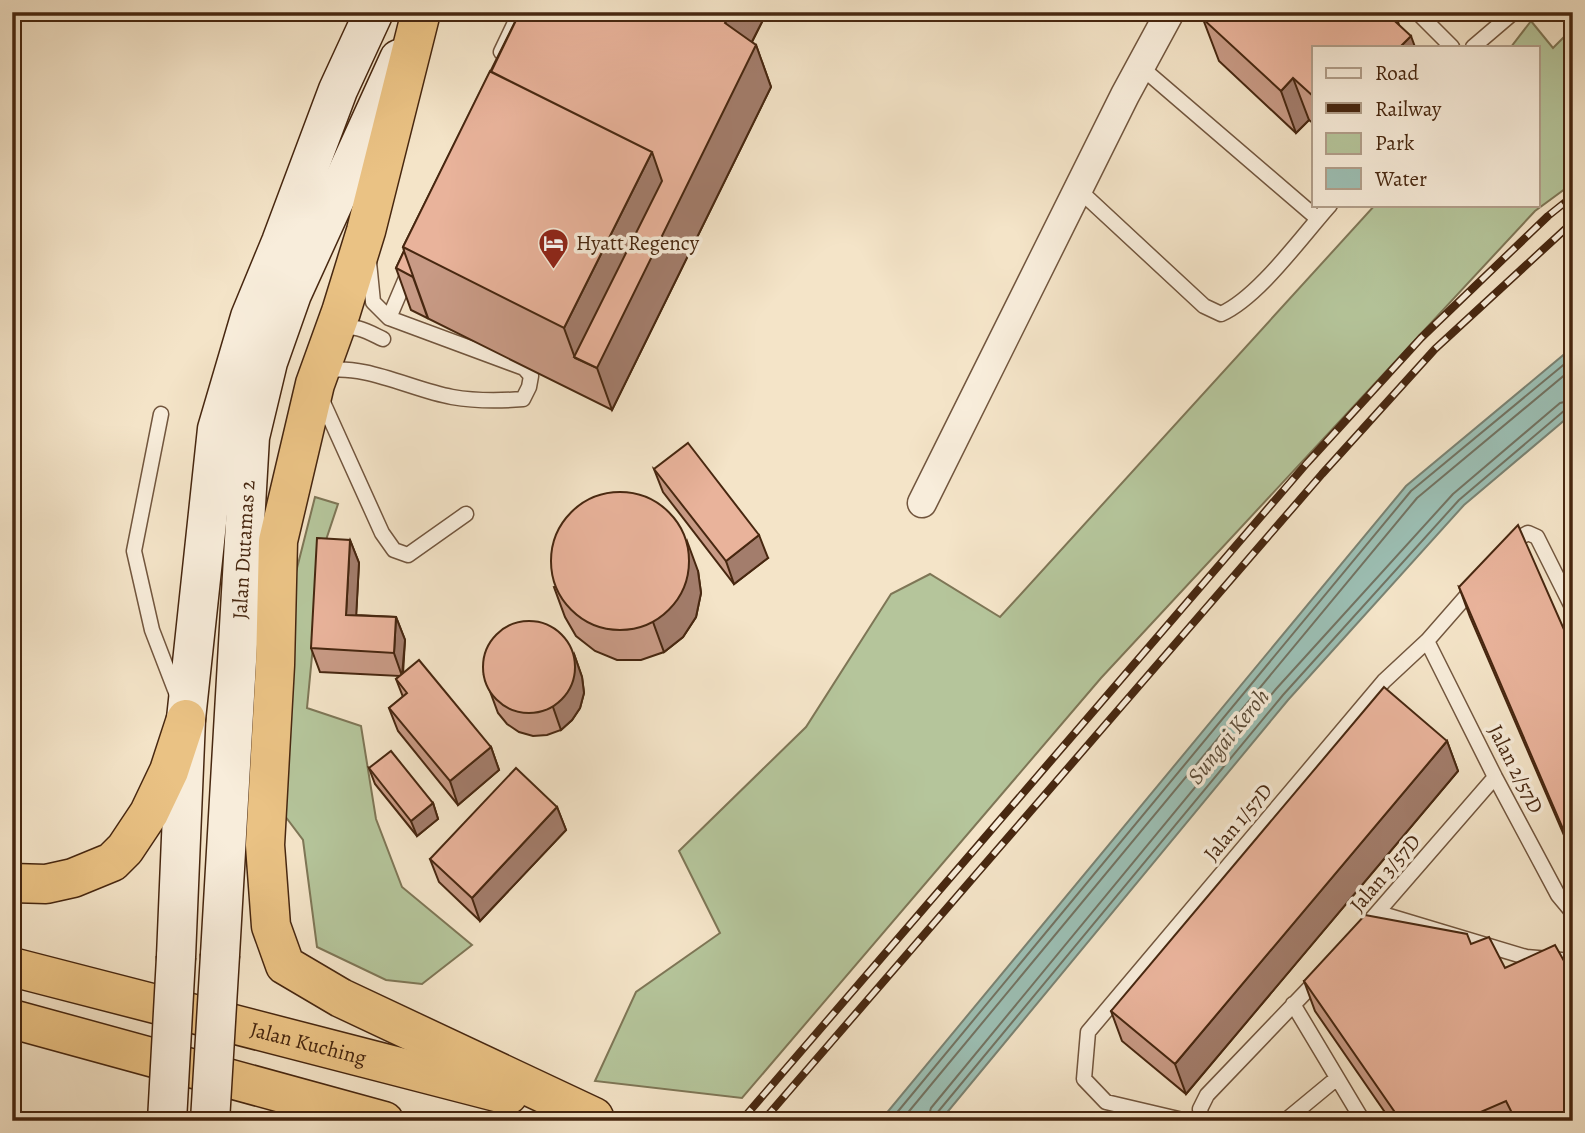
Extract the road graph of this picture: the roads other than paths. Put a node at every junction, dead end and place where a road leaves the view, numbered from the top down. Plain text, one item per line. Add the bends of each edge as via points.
1 (374, 12) edge
2 (421, 12) edge
3 (520, 12) edge
4 (1170, 12) edge
5 (1417, 12) edge
6 (1514, 12) edge
7 (1451, 46) edge
8 (1474, 46) edge
9 (497, 61) edge
10 (1141, 67) junction
11 (1079, 190) junction
12 (373, 201) junction
13 (1329, 206) edge
14 (1318, 219) junction
15 (415, 254) edge
16 (389, 318) junction
17 (333, 331) junction
18 (383, 339) dead end
19 (317, 378) junction
20 (161, 414) dead end
21 (922, 503) dead end
22 (466, 514) dead end
23 (1573, 609) edge
24 (1427, 641) junction
25 (186, 719) junction
26 (1495, 777) junction
27 (12, 883) edge
28 (1379, 913) junction
29 (1573, 913) edge
30 (1350, 943) edge
31 (1573, 961) edge
32 (1331, 964) edge
33 (12, 967) edge
34 (1293, 1004) junction
35 (12, 1019) edge
36 (1337, 1078) junction
37 (599, 1119) edge
38 (167, 1121) edge
39 (210, 1121) edge
40 (384, 1121) edge
41 (1187, 1121) edge
42 (1202, 1121) edge
43 (1285, 1121) edge
44 (1363, 1121) edge

1 - 25 street, Jalan Dutamas 2 via 338,90 250,317 217,429
2 - 12 highway
2 - 39 street, Jalan Dutamas 2, bridge via 292,294 268,362 250,437
3 - 9 lane
4 - 10 street
5 - 7 lane
6 - 8 lane
10 - 11 street
10 - 14 lane
11 - 14 lane via 1204,306 1221,314 1236,307
11 - 21 street
12 - 16 lane via 369,260 373,302
12 - 17 highway
13 - 14 lane
15 - 16 lane
16 - 19 lane via 521,361 531,376 523,399 451,396 348,369
17 - 18 lane via 345,326 359,328
17 - 19 highway
19 - 22 lane via 382,533 394,550 408,555
19 - 37 highway via 278,541 265,845 271,926 285,965 341,998
20 - 25 lane via 134,551 152,630
23 - 24 lane, Jalan 1/57D via 1537,537 1528,533 1517,539
24 - 26 lane, Jalan 2/57D
24 - 41 lane, Jalan 1/57D via 1384,681 1088,1032 1084,1079 1106,1102
25 - 27 highway via 149,813 112,862 46,884
25 - 38 street, Jalan Dutamas 2, bridge
26 - 28 lane, Jalan 3/57D
26 - 29 lane, Jalan 2/57D via 1558,895
28 - 30 lane, Jalan 3/57D
28 - 31 lane via 1527,957
32 - 34 lane
33 - 37 highway, Jalan Kuching
34 - 36 lane
34 - 42 lane via 1207,1095 1200,1110
35 - 40 highway
36 - 43 lane
36 - 44 lane

